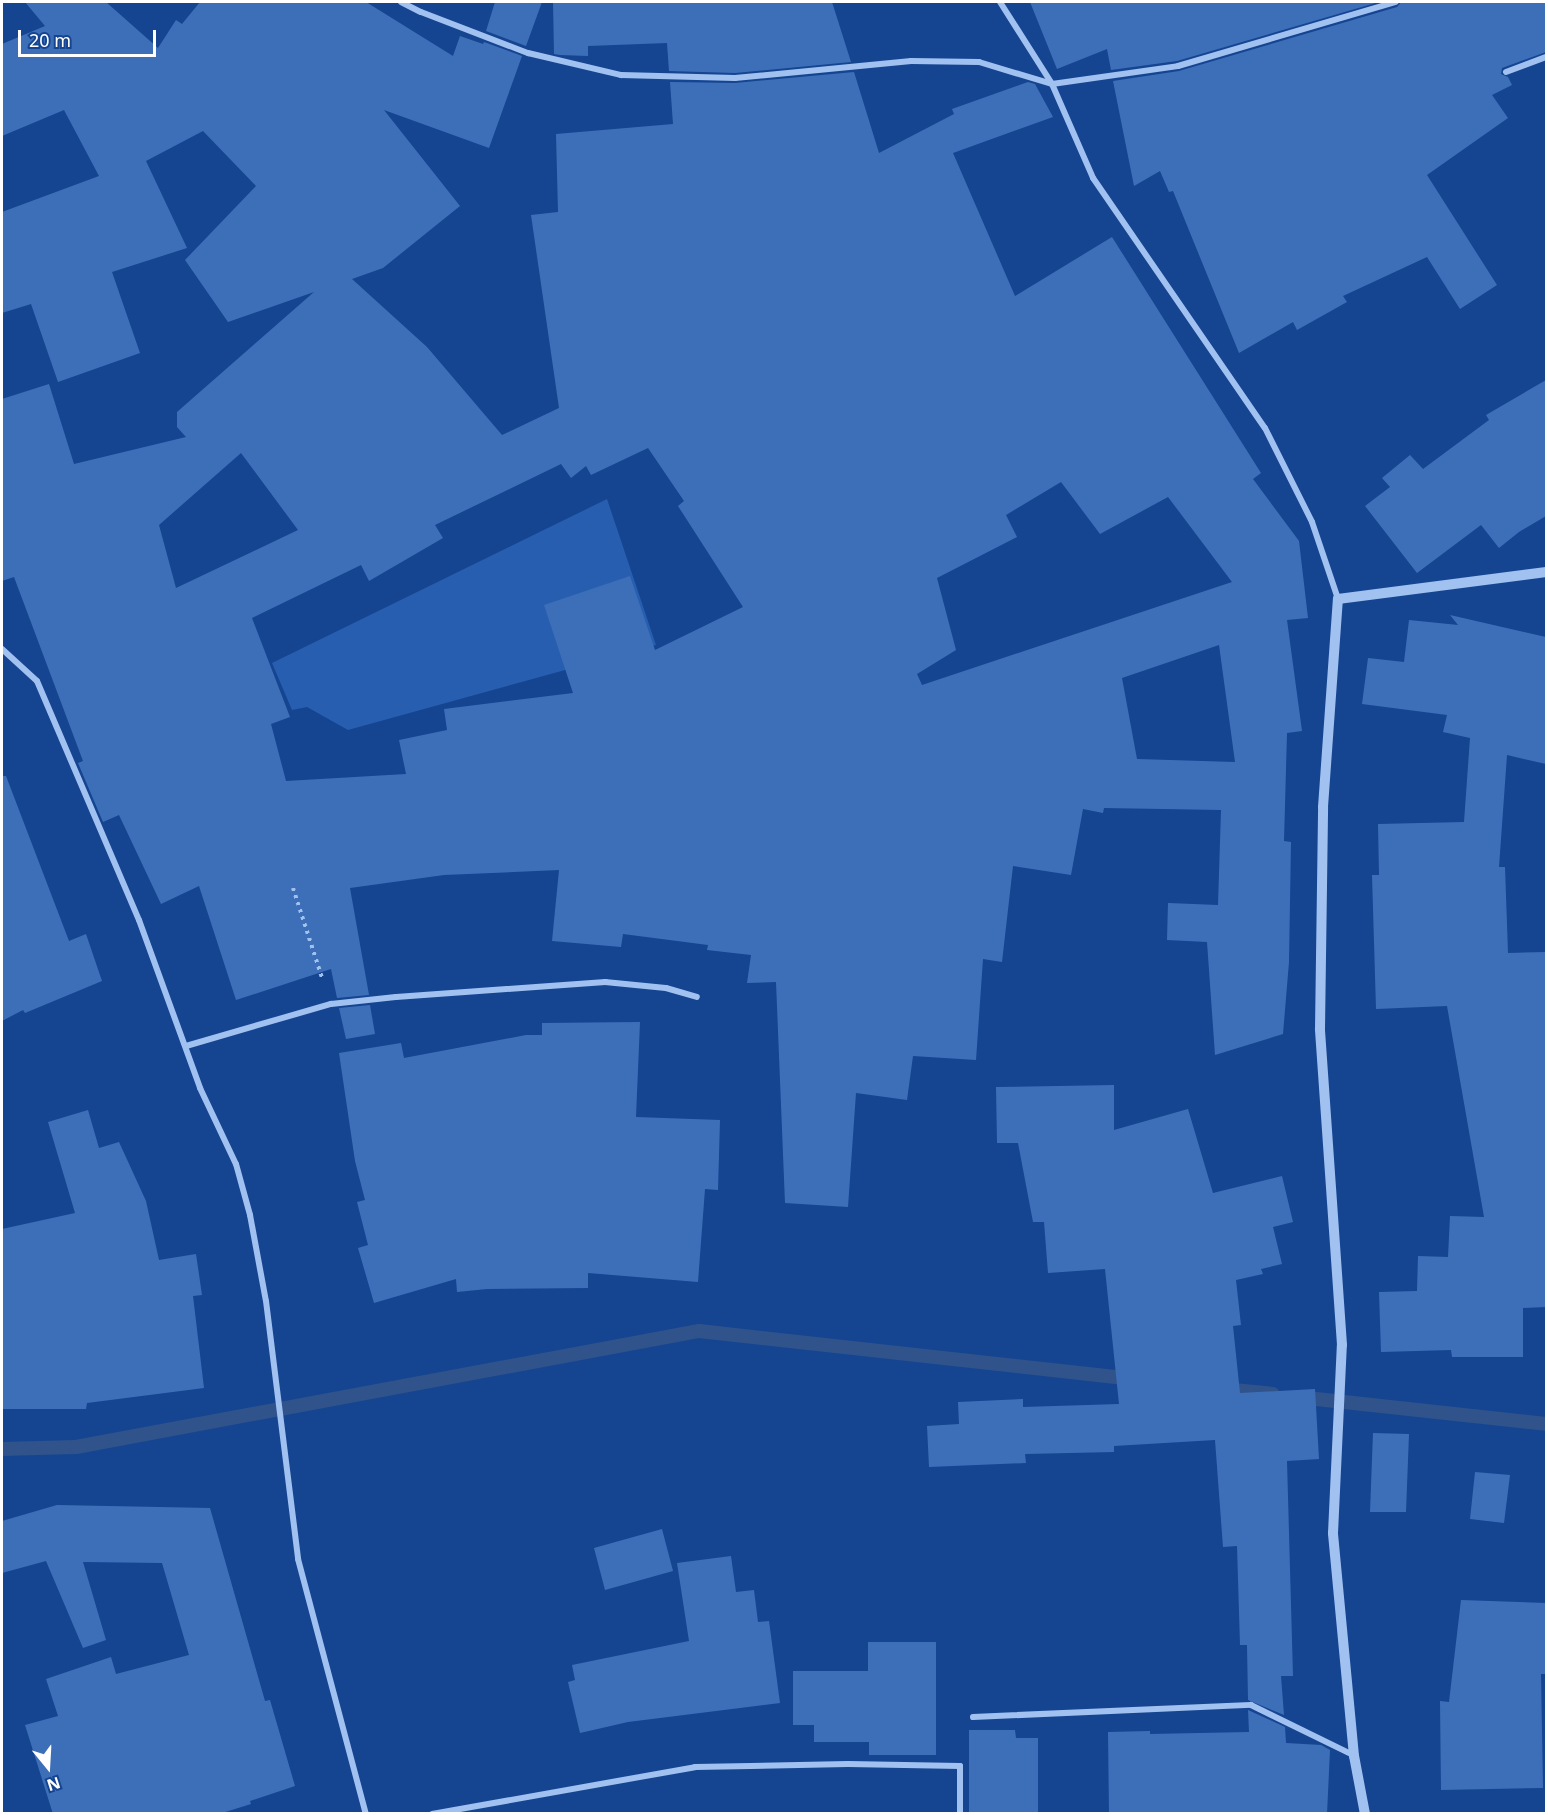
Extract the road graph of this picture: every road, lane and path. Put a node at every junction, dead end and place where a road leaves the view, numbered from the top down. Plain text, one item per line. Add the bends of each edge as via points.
1 (401, 2) edge
2 (1000, 2) edge
3 (1396, 2) edge
4 (1546, 57) edge
5 (1506, 72) dead end
6 (1052, 84) junction
7 (1546, 572) edge
8 (1338, 599) junction
9 (2, 649) edge
10 (293, 888) dead end
11 (697, 997) dead end
12 (331, 1004) junction
13 (186, 1046) junction
14 (973, 1717) dead end
15 (1354, 1756) junction
16 (366, 1814) edge
17 (432, 1814) edge
18 (960, 1814) edge
19 (1365, 1814) edge

1 - 6 street via 528,53 621,75 735,78 911,61 979,62
2 - 6 street
3 - 6 street via 1178,66
4 - 5 street
6 - 8 street via 1093,178 1265,428 1312,522
7 - 8 street
8 - 15 street via 1323,807 1320,1029 1342,1345 1333,1533
9 - 13 street via 37,681 139,920
10 - 12 path
11 - 12 street via 666,988 605,982
12 - 13 street
13 - 16 street via 200,1088 236,1164 250,1215 266,1301 298,1559
14 - 15 street via 1251,1705
15 - 19 street
17 - 18 street via 695,1767 848,1764 960,1766

